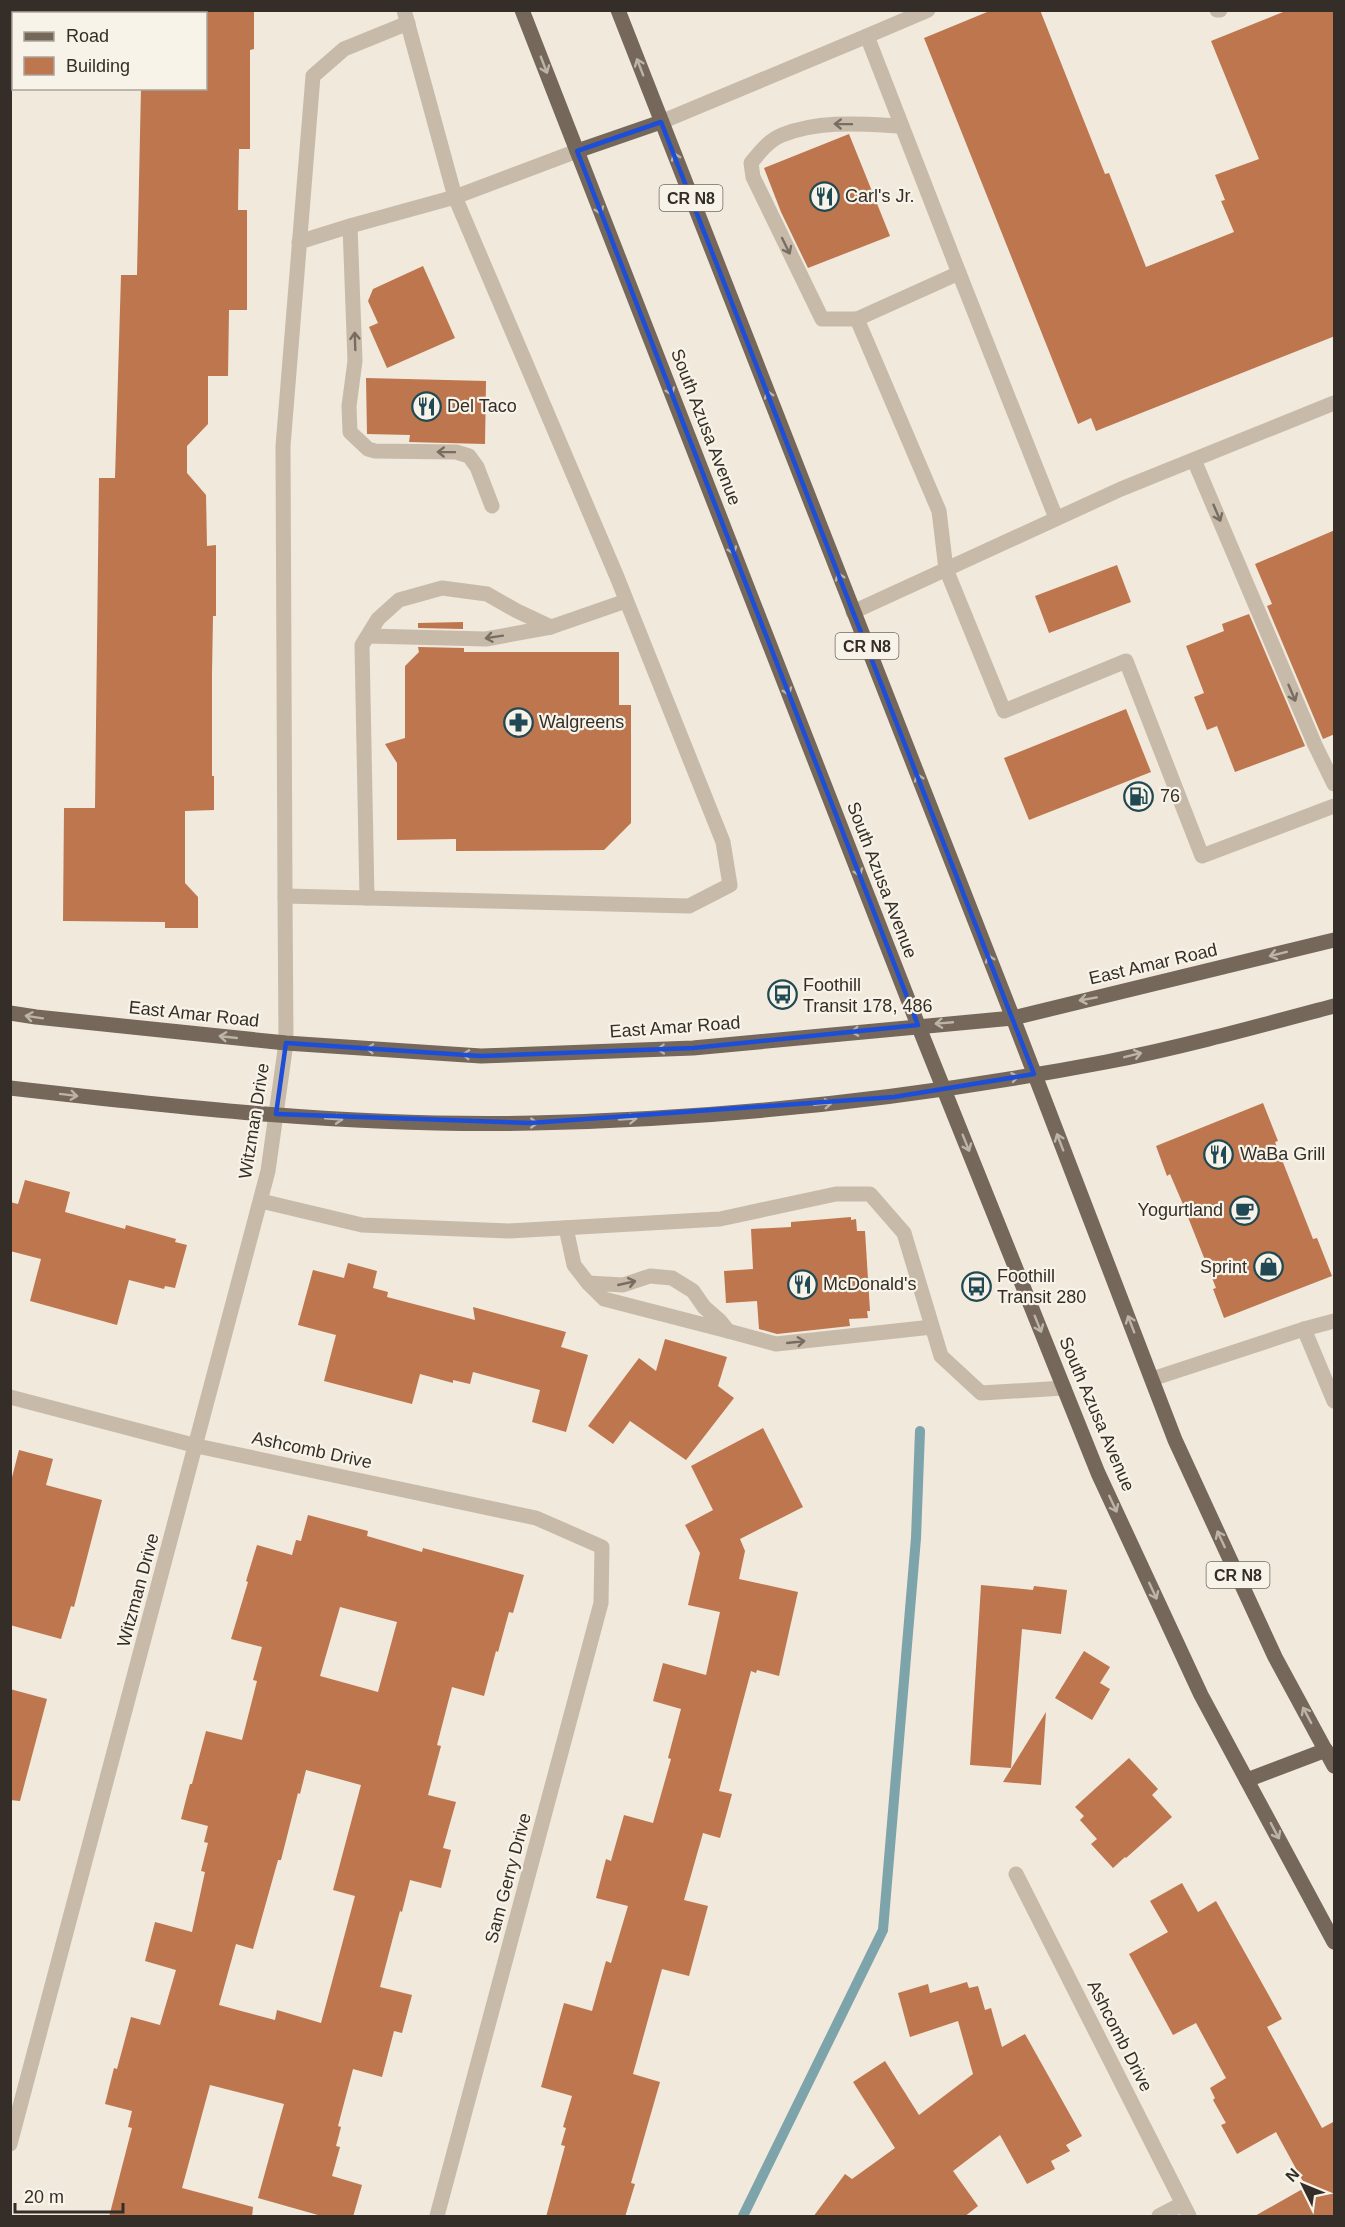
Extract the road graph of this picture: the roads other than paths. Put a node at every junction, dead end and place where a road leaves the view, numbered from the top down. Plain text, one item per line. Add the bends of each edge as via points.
1 (522, 10) edge
2 (618, 10) edge
3 (928, 10) edge
4 (406, 17) edge
5 (867, 36) junction
6 (661, 122) junction
7 (902, 126) junction
8 (577, 151) junction
9 (455, 197) junction
10 (350, 226) junction
11 (299, 242) junction
12 (959, 273) junction
13 (857, 319) junction
14 (1335, 403) edge
15 (1194, 460) junction
16 (492, 506) dead end
17 (1056, 518) junction
18 (946, 569) junction
19 (626, 601) junction
20 (853, 612) junction
21 (551, 627) junction
22 (368, 636) junction
23 (1335, 784) edge
24 (1335, 806) edge
25 (285, 896) junction
26 (367, 898) junction
27 (1335, 940) edge
28 (1335, 1006) edge
29 (10, 1013) edge
30 (1012, 1018) junction
31 (918, 1025) junction
32 (286, 1043) junction
33 (1034, 1074) junction
34 (10, 1088) edge
35 (944, 1089) junction
36 (276, 1114) junction
37 (261, 1201) junction
38 (566, 1228) junction
39 (588, 1283) junction
40 (1335, 1321) edge
41 (932, 1327) junction
42 (1304, 1329) junction
43 (728, 1331) junction
44 (1152, 1378) junction
45 (1064, 1388) junction
46 (10, 1397) edge
47 (1335, 1401) edge
48 (196, 1446) junction
49 (602, 1547) joint
50 (1330, 1746) edge
51 (1335, 1766) edge
52 (1247, 1780) junction
53 (1016, 1874) dead end
54 (1335, 1942) edge
55 (10, 2144) edge
56 (1186, 2210) edge
57 (437, 2217) edge
58 (1159, 2217) edge

1 -> 8 main road, South Azusa Avenue
6 -> 2 main road, CR N8
3 - 5 street
4 - 9 street
4 - 11 street, Witzman Drive via 345,49 313,76
5 - 6 street
5 - 7 street
6 - 8 main road
20 -> 6 main road, CR N8
7 - 12 street
7 -> 13 street via 833,123 780,136 764,147 751,164 753,177 822,319
8 - 9 street
8 -> 31 main road, South Azusa Avenue
9 - 10 street
9 - 19 street
10 - 11 street
16 -> 10 street via 469,456 456,452 375,451 350,432 349,406 356,361
11 - 25 street, Witzman Drive via 283,446
12 - 13 street
12 - 17 street
13 - 18 street via 939,511
14 - 15 street
15 - 17 street
15 -> 23 street via 1315,746
17 - 18 street
18 - 20 street
18 - 24 street via 1004,711 1126,661 1202,856
19 - 21 street
19 - 26 street via 723,842 730,885 689,906
30 -> 20 main road, CR N8
21 -> 22 street via 486,639
21 - 22 street via 487,594 442,588 399,600 378,619
22 - 26 street via 362,645
25 - 26 street
25 - 32 street, Witzman Drive
27 -> 30 main road, East Amar Road
33 -> 28 main road via 1108,1061
32 -> 29 main road, East Amar Road
30 -> 31 main road, East Amar Road
30 - 33 main road, CR N8
31 -> 32 main road, East Amar Road via 693,1048 481,1056
31 - 35 main road, South Azusa Avenue
32 - 36 street, Witzman Drive
35 -> 33 main road
44 -> 33 main road, CR N8
34 -> 36 main road via 148,1105
36 -> 35 main road via 409,1123 540,1123 824,1104
35 -> 45 main road, South Azusa Avenue
36 - 37 street, Witzman Drive
37 - 38 street via 362,1225 509,1231
37 - 48 street, Witzman Drive
38 - 39 street via 574,1265
38 - 41 street via 720,1219 836,1194 870,1194 904,1233
39 - 43 street via 604,1299
39 -> 43 street via 623,1285 650,1276 672,1278 693,1291
40 - 42 street
43 -> 41 street via 776,1344
41 - 45 street via 941,1356 981,1394
42 - 44 street
42 - 47 street
50 -> 44 main road, CR N8 via 1275,1657 1175,1440
45 -> 52 main road, South Azusa Avenue via 1098,1473 1196,1684
46 - 48 street, Ashcomb Drive
48 - 49 street, Ashcomb Drive via 536,1518
48 - 55 street, Witzman Drive
49 - 57 street, Sam Gerry Drive via 601,1603
50 - 51 main road, CR N8
50 - 52 main road
52 -> 54 main road, South Azusa Avenue
53 - 56 street, Ashcomb Drive
56 - 58 street

